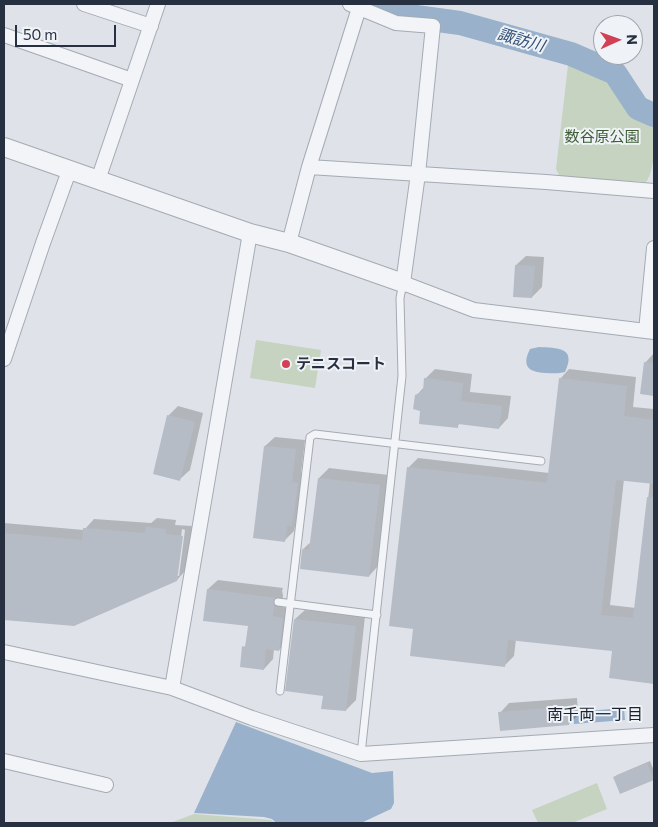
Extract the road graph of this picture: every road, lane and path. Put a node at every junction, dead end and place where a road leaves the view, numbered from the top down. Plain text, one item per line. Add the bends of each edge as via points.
1 (84, 4) edge
2 (158, 4) edge
3 (354, 6) edge
4 (151, 26) junction
5 (4, 35) edge
6 (132, 80) junction
7 (4, 147) edge
8 (310, 167) junction
9 (70, 171) junction
10 (418, 174) junction
11 (98, 180) junction
12 (654, 191) edge
13 (250, 233) junction
14 (289, 243) junction
15 (654, 248) edge
16 (403, 283) junction
17 (650, 332) edge
18 (4, 359) edge
19 (395, 443) junction
20 (541, 461) dead end
21 (278, 602) dead end
22 (290, 604) junction
23 (376, 615) junction
24 (4, 652) edge
25 (172, 688) junction
26 (280, 691) dead end
27 (654, 735) edge
28 (361, 754) junction
29 (4, 761) edge
30 (106, 785) dead end

1 - 4 street
2 - 4 street
3 - 8 street
3 - 10 street via 396,23 433,26
4 - 6 street
5 - 6 street
6 - 11 street
7 - 9 street
8 - 10 street
8 - 14 street
9 - 11 street
9 - 18 street
10 - 12 street
10 - 16 street
11 - 13 street
13 - 14 street
13 - 25 street
14 - 16 street
15 - 17 street
16 - 17 street via 474,310
16 - 19 lane via 400,298 402,376
19 - 20 lane
19 - 22 lane via 315,434 310,437
19 - 23 lane
21 - 22 lane
22 - 23 lane
22 - 26 lane
23 - 28 lane
24 - 25 street
25 - 28 street
27 - 28 street
29 - 30 street

